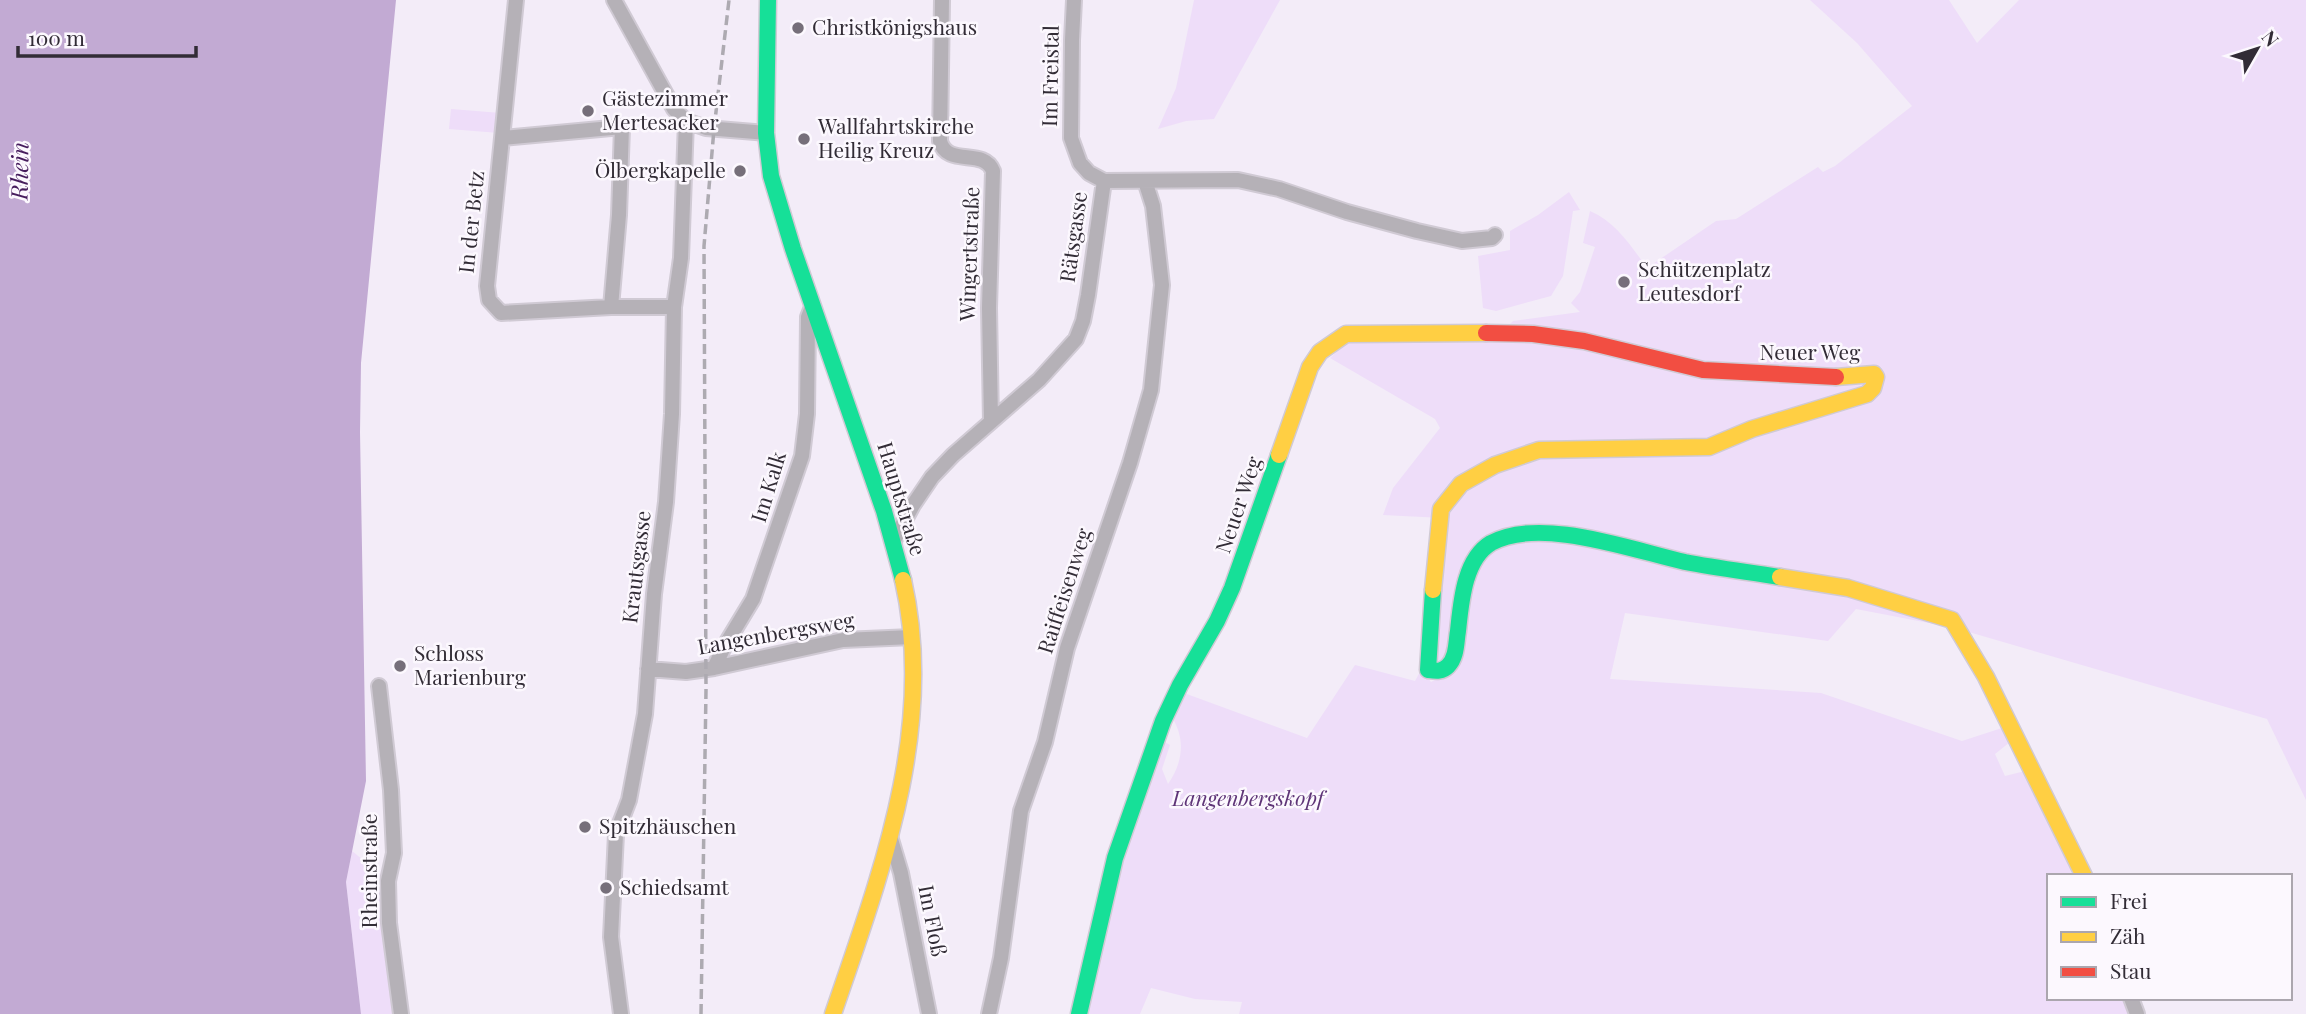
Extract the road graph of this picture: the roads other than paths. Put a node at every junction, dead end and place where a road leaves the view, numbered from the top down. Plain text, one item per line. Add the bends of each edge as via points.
1 (516, 0) edge
2 (614, 0) edge
3 (768, 0) edge
4 (942, 0) edge
5 (1074, 0) edge
6 (686, 121) junction
7 (765, 133) junction
8 (502, 138) junction
9 (1104, 181) junction
10 (1145, 181) junction
11 (1495, 236) dead end
12 (813, 306) junction
13 (611, 307) junction
14 (674, 307) junction
15 (991, 422) junction
16 (893, 542) junction
17 (912, 637) junction
18 (714, 668) junction
19 (648, 669) junction
20 (379, 686) dead end
21 (890, 836) junction
22 (2083, 874) edge
23 (401, 1014) edge
24 (621, 1014) edge
25 (833, 1014) edge
26 (929, 1014) edge
27 (989, 1014) edge
28 (1079, 1014) edge

1 - 8 street, In der Betz
2 - 6 street via 674,109
3 - 7 street, Hauptstraße
4 - 15 street, Wingertstraße via 942,149 985,160 994,179
5 - 9 street, Im Freistal via 1072,138 1080,163
6 - 7 street via 706,128
6 - 14 street, Krautsgasse via 681,258
7 - 12 street, Hauptstraße via 775,191
8 - 13 street, In der Betz via 487,286 494,308 501,313
8 - 13 street via 622,127
9 - 10 street, Rätsgasse
9 - 15 street, Rätsgasse via 1088,295 1076,339
10 - 11 street, Rätsgasse via 1238,180 1462,242
10 - 27 street, Raiffeisenweg via 1153,206 1162,285 1151,390 1067,648 1045,742 1021,811
12 - 16 street, Hauptstraße
12 - 18 street, Im Kalk via 808,317 802,456 753,599
13 - 14 street, In der Betz
14 - 19 street, Krautsgasse via 671,426
15 - 16 street, Rätsgasse via 932,477
16 - 17 street, Hauptstraße
17 - 18 street, Langenbergsweg via 843,640
17 - 21 street, Hauptstraße via 911,737
18 - 19 street, Langenbergsweg via 687,672
19 - 24 street, Krautsgasse via 634,779 616,834 611,937
20 - 23 street, Rheinstraße via 394,853 388,876 388,922
21 - 25 street, Hauptstraße
21 - 26 street, Im Floß
22 - 28 street, Neuer Weg via 1986,677 1952,620 1848,588 1687,562 1579,537 1527,532 1488,545 1471,566 1455,655 1440,671 1428,670 1441,509 1461,484 1495,465 1539,450 1709,447 1867,394 1877,377 1874,374 1799,376 1703,370 1584,341 1533,334 1346,334 1320,352 1310,367 1232,588 1163,722 1115,858

